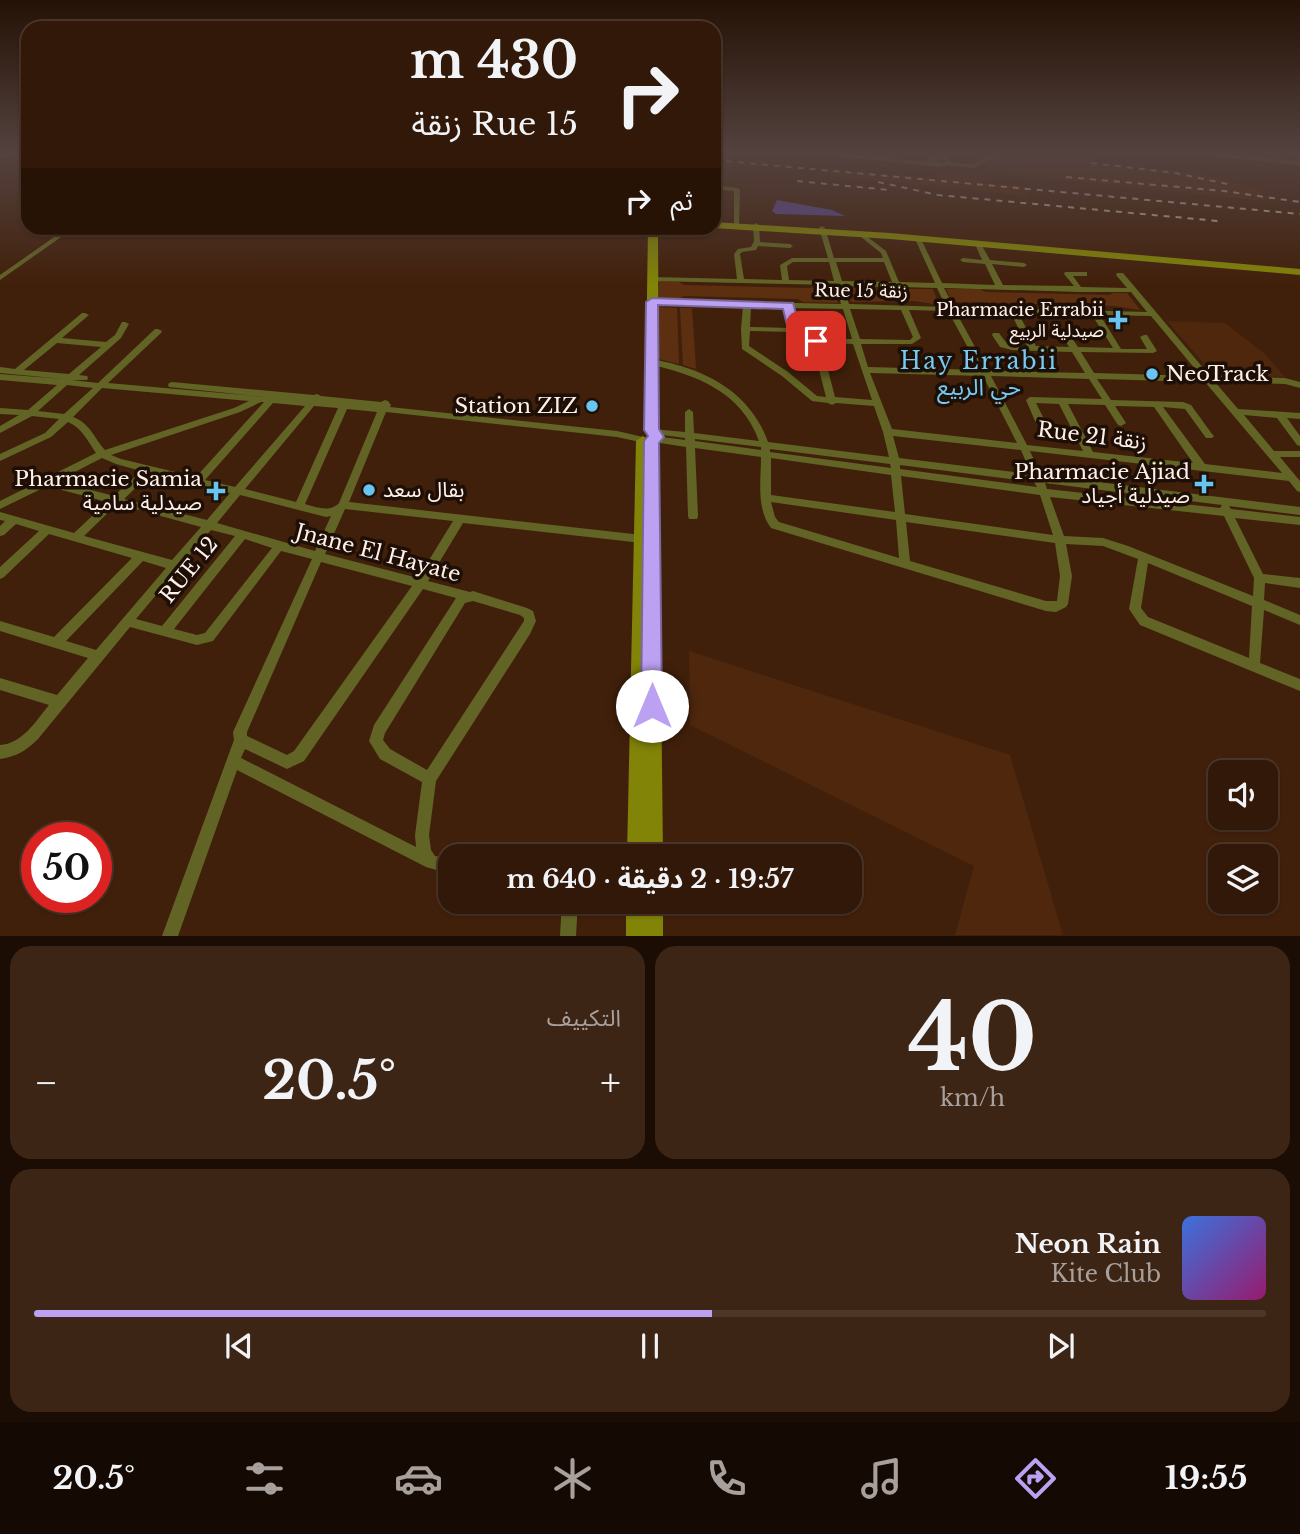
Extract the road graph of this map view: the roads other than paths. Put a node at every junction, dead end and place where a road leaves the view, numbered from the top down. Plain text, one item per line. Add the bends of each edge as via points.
1 (737, 197) edge
2 (721, 223) edge
3 (721, 224) edge
4 (737, 224) junction
5 (756, 226) junction
6 (822, 230) junction
7 (859, 233) junction
8 (61, 235) edge
9 (647, 235) edge
10 (653, 235) edge
11 (890, 236) junction
12 (918, 239) junction
13 (756, 244) junction
14 (978, 244) junction
15 (790, 246) dead end
16 (830, 258) junction
17 (887, 260) junction
18 (963, 260) dead end
19 (987, 262) junction
20 (1024, 265) dead end
21 (1300, 272) edge
22 (1084, 274) dead end
23 (1120, 275) dead end
24 (0, 278) edge
25 (652, 279) junction
26 (741, 282) junction
27 (786, 283) junction
28 (839, 284) junction
29 (897, 286) junction
30 (940, 286) junction
31 (1000, 287) junction
32 (1080, 290) junction
33 (1133, 290) junction
34 (652, 302) junction
35 (747, 304) junction
36 (789, 305) junction
37 (846, 307) junction
38 (904, 308) junction
39 (951, 310) junction
40 (1013, 310) junction
41 (1094, 312) junction
42 (1153, 314) junction
43 (85, 315) dead end
44 (125, 324) dead end
45 (745, 329) junction
46 (794, 330) junction
47 (158, 331) dead end
48 (996, 335) dead end
49 (1067, 337) dead end
50 (1144, 337) dead end
51 (55, 340) junction
52 (816, 341) junction
53 (856, 341) junction
54 (108, 345) junction
55 (1033, 349) junction
56 (1076, 350) junction
57 (1116, 351) junction
58 (652, 365) junction
59 (0, 370) edge
60 (865, 370) junction
61 (985, 373) junction
62 (9, 375) edge
63 (1091, 375) junction
64 (1209, 379) junction
65 (69, 380) junction
66 (104, 383) junction
67 (1300, 385) edge
68 (274, 397) junction
69 (259, 400) junction
70 (1061, 400) junction
71 (314, 401) junction
72 (1107, 401) junction
73 (832, 402) junction
74 (878, 402) junction
75 (1156, 404) junction
76 (343, 408) junction
77 (386, 408) junction
78 (0, 411) edge
79 (689, 412) dead end
80 (1237, 412) junction
81 (30, 414) junction
82 (1279, 414) junction
83 (1300, 416) edge
84 (68, 418) junction
85 (1040, 421) dead end
86 (1121, 423) dead end
87 (0, 430) edge
88 (888, 432) junction
89 (648, 435) junction
90 (1209, 436) dead end
91 (690, 441) junction
92 (1300, 443) edge
93 (1023, 448) junction
94 (765, 451) junction
95 (1273, 454) junction
96 (1300, 454) edge
97 (100, 455) junction
98 (1090, 456) junction
99 (0, 458) edge
100 (896, 468) junction
101 (1202, 468) junction
102 (148, 470) junction
103 (1293, 478) junction
104 (1037, 479) junction
105 (47, 482) junction
106 (197, 482) junction
107 (1300, 488) edge
108 (237, 492) junction
109 (1043, 492) junction
110 (767, 498) junction
111 (115, 500) junction
112 (1221, 501) junction
113 (0, 505) edge
114 (299, 506) junction
115 (341, 507) junction
116 (1300, 511) edge
117 (1227, 513) junction
118 (0, 516) edge
119 (693, 516) dead end
120 (460, 518) junction
121 (902, 519) junction
122 (14, 520) junction
123 (1300, 521) edge
124 (210, 525) junction
125 (47, 530) junction
126 (0, 532) edge
127 (243, 534) junction
128 (75, 538) junction
129 (642, 540) junction
130 (1061, 540) junction
131 (279, 546) junction
132 (141, 557) junction
133 (319, 557) junction
134 (1143, 557) junction
135 (905, 562) junction
136 (176, 566) junction
137 (0, 574) edge
138 (1260, 578) junction
139 (1300, 583) edge
140 (420, 584) junction
141 (467, 596) junction
142 (1257, 604) junction
143 (1300, 620) edge
144 (129, 622) junction
145 (0, 626) edge
146 (164, 631) junction
147 (56, 643) junction
148 (99, 656) junction
149 (1254, 667) junction
150 (0, 684) edge
151 (1300, 685) edge
152 (59, 702) junction
153 (241, 740) junction
154 (0, 752) edge
155 (233, 761) junction
156 (429, 779) junction
157 (638, 844) edge
158 (652, 844) edge
159 (431, 862) junction
160 (438, 864) edge
161 (569, 914) edge
162 (636, 914) edge
163 (642, 914) edge
164 (170, 936) edge
165 (568, 936) edge
166 (637, 936) edge
167 (652, 936) edge

1 - 4 street
2 - 4 main road
3 - 5 main road
4 - 5 main road
5 - 6 main road
5 - 13 street
6 - 7 main road
6 - 11 main road
6 - 16 street
7 - 11 main road
7 - 17 street via 878,246
8 - 24 street
9 - 89 main road
10 - 25 main road
11 - 12 main road
12 - 14 main road
12 - 30 street
13 - 15 street
13 - 26 street via 738,252
14 - 19 street
14 - 21 main road
16 - 17 street
16 - 27 street via 786,262 782,269
16 - 28 street
17 - 29 street
18 - 19 street
19 - 20 street
19 - 31 street
22 - 32 street via 1068,274
23 - 33 street
25 - 26 street
25 - 34 main road
26 - 27 street
27 - 28 street
28 - 29 street
28 - 37 street
29 - 30 street
30 - 31 street
30 - 39 street
31 - 32 street
32 - 33 street
33 - 42 street
34 - 35 street, Rue 15 زنقة
34 - 58 main road
35 - 36 street, Rue 15 زنقة
35 - 45 street
36 - 37 street, Rue 15 زنقة
36 - 46 street
37 - 38 street, Rue 15 زنقة
37 - 53 street
38 - 39 street, Rue 15 زنقة
38 - 53 street via 915,341
39 - 40 street, Rue 15 زنقة
39 - 61 street
40 - 41 street, Rue 15 زنقة
40 - 55 street
41 - 42 street, Rue 15 زنقة
41 - 57 street
42 - 64 street
43 - 51 street
44 - 54 street
45 - 46 street
45 - 73 street via 746,349 785,373 808,395
46 - 52 street
47 - 66 street
48 - 55 street via 1007,347
49 - 56 street
50 - 57 street via 1153,351
51 - 54 street
51 - 62 street
52 - 53 street
52 - 73 street
53 - 60 street
54 - 65 street
55 - 56 street
56 - 57 street
56 - 63 street
58 - 89 main road
58 - 94 street via 685,371 716,384 741,403 757,425
59 - 62 street
60 - 61 street
60 - 74 street
61 - 63 street
61 - 93 street
62 - 65 street
63 - 64 street
63 - 72 street
64 - 67 street
64 - 80 street
65 - 66 street
65 - 81 street
66 - 68 street
66 - 69 street
66 - 84 street
68 - 69 street
68 - 71 street
68 - 106 street
69 - 97 street
70 - 72 street
70 - 85 street via 1030,400
70 - 98 street
71 - 76 street
71 - 77 street
71 - 108 street
72 - 75 street
72 - 86 street
73 - 74 street
74 - 88 street
75 - 90 street via 1186,405
75 - 101 street
76 - 77 street
76 - 114 street
77 - 89 street
77 - 115 street
78 - 81 street
79 - 91 street
80 - 82 street
80 - 95 street
81 - 84 street
81 - 87 street
82 - 83 street
82 - 92 street
84 - 97 street via 83,426
84 - 99 street via 41,440
88 - 93 street, Rue 21 زنقة
88 - 100 street
89 - 91 street
89 - 129 main road
89 - 158 main road
91 - 94 street
91 - 119 street
93 - 98 street, Rue 21 زنقة
93 - 104 street
94 - 100 street
94 - 110 street
95 - 96 street
95 - 103 street
97 - 102 street
97 - 105 street
98 - 101 street, Rue 21 زنقة
100 - 104 street
100 - 109 street
100 - 121 street
101 - 103 street, Rue 21 زنقة
102 - 106 street
102 - 111 street
103 - 107 street
104 - 109 street
104 - 112 street
105 - 111 street, Jnane El Hayate
105 - 113 street
106 - 108 street
108 - 114 street
108 - 124 street
109 - 117 street
109 - 130 street
110 - 121 street
110 - 135 street via 768,516 775,525
111 - 124 street, Jnane El Hayate
111 - 128 street
112 - 116 street
112 - 117 street
114 - 115 street via 326,513
115 - 120 street
115 - 133 street
117 - 123 street
117 - 138 street
118 - 122 street
120 - 129 street
120 - 140 street
121 - 130 street
121 - 135 street
122 - 125 street
122 - 126 street
124 - 127 street, Jnane El Hayate
124 - 136 street
125 - 128 street
125 - 137 street
127 - 131 street, Jnane El Hayate
127 - 146 street, RUE 12
128 - 132 street
129 - 157 main road
130 - 134 street via 1103,542
130 - 135 street via 1068,577 1062,604 1056,607
131 - 133 street, Jnane El Hayate
131 - 146 street via 209,637 197,640
132 - 136 street
132 - 147 street
133 - 140 street, Jnane El Hayate
133 - 153 street via 240,732
134 - 142 street
134 - 149 street via 1135,609 1144,621
136 - 144 street
138 - 139 street
138 - 142 street
140 - 141 street, Jnane El Hayate
140 - 153 street via 299,756 287,762
141 - 156 street via 456,606 376,741 384,754
141 - 156 street, Jnane El Hayate via 523,611 530,621
142 - 143 street
142 - 149 street
144 - 146 street
144 - 148 street
145 - 147 street
147 - 148 street
148 - 152 street
149 - 151 street
150 - 152 street
152 - 154 street via 20,745
153 - 155 street
155 - 159 street
155 - 164 street
156 - 159 street via 422,835 424,853
159 - 160 street
161 - 165 street
162 - 166 main road
163 - 167 main road

